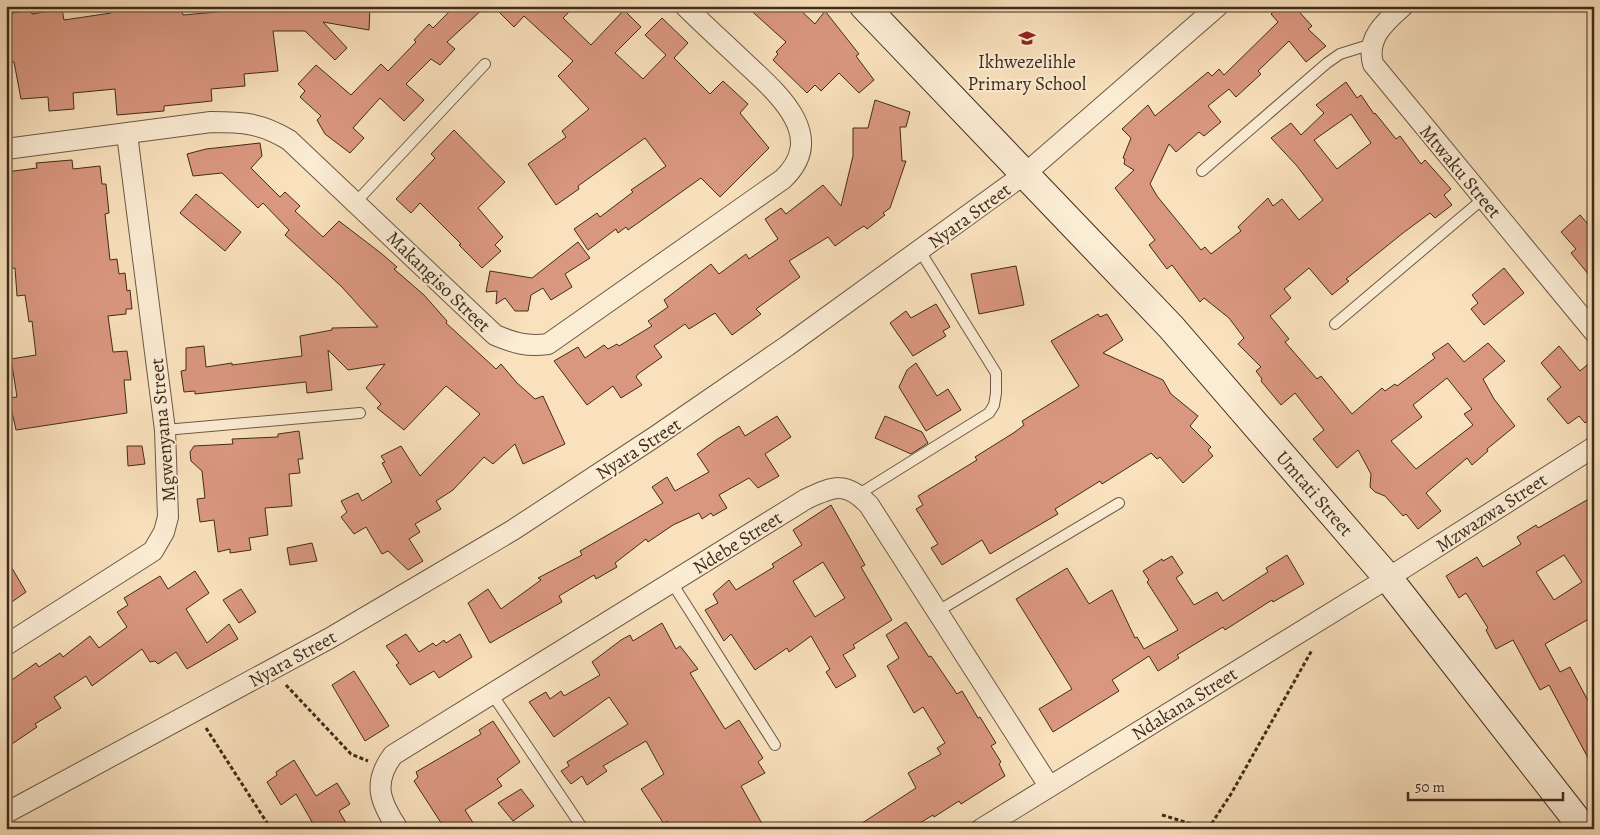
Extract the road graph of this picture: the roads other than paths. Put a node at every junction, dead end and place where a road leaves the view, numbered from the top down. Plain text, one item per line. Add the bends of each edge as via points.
1 (685, 6) edge
2 (864, 6) edge
3 (1218, 6) edge
4 (1403, 6) edge
5 (1372, 44) junction
6 (485, 64) dead end
7 (128, 134) junction
8 (6, 149) edge
9 (1202, 171) dead end
10 (1026, 173) junction
11 (1484, 198) junction
12 (356, 202) junction
13 (920, 251) junction
14 (1334, 324) dead end
15 (1594, 332) edge
16 (360, 413) dead end
17 (165, 430) junction
18 (1594, 447) edge
19 (858, 494) junction
20 (1118, 503) dead end
21 (1388, 578) junction
22 (672, 583) junction
23 (938, 611) junction
24 (6, 645) edge
25 (492, 694) junction
26 (775, 745) dead end
27 (1049, 786) junction
28 (6, 812) edge
29 (398, 829) edge
30 (583, 829) edge
31 (981, 829) edge
32 (1584, 829) edge

1 - 12 street, Makangiso Street via 783,100 801,136 793,170 548,344 518,345 495,335
2 - 10 street, Umtati Street
3 - 10 street, Nyara Street
4 - 5 street via 1382,26
5 - 9 lane via 1340,54
5 - 11 street, Mtwaku Street via 1374,64
6 - 12 lane
7 - 8 street, Makangiso Street
7 - 12 street, Makangiso Street via 211,122 244,122 271,129 289,140
7 - 17 street, Mgwenyana Street
10 - 13 street, Nyara Street
10 - 21 street, Umtati Street via 1171,327
11 - 14 lane
11 - 15 street, Mtwaku Street
13 - 19 lane via 996,373 994,405 989,413
13 - 28 street, Nyara Street via 664,431 513,530 330,638
16 - 17 lane
17 - 24 street, Mgwenyana Street via 168,517 164,532 153,550
18 - 21 street, Mzwazwa Street
19 - 22 street, Ndebe Street via 838,487 813,496
19 - 23 street via 886,529
20 - 23 lane
21 - 27 street, Ndakana Street
21 - 32 street, Umtati Street
22 - 25 street, Ndebe Street
22 - 26 lane
23 - 27 street
25 - 29 street, Ndebe Street via 393,755 384,767 380,792 385,809
25 - 30 lane
27 - 31 street, Ndakana Street

